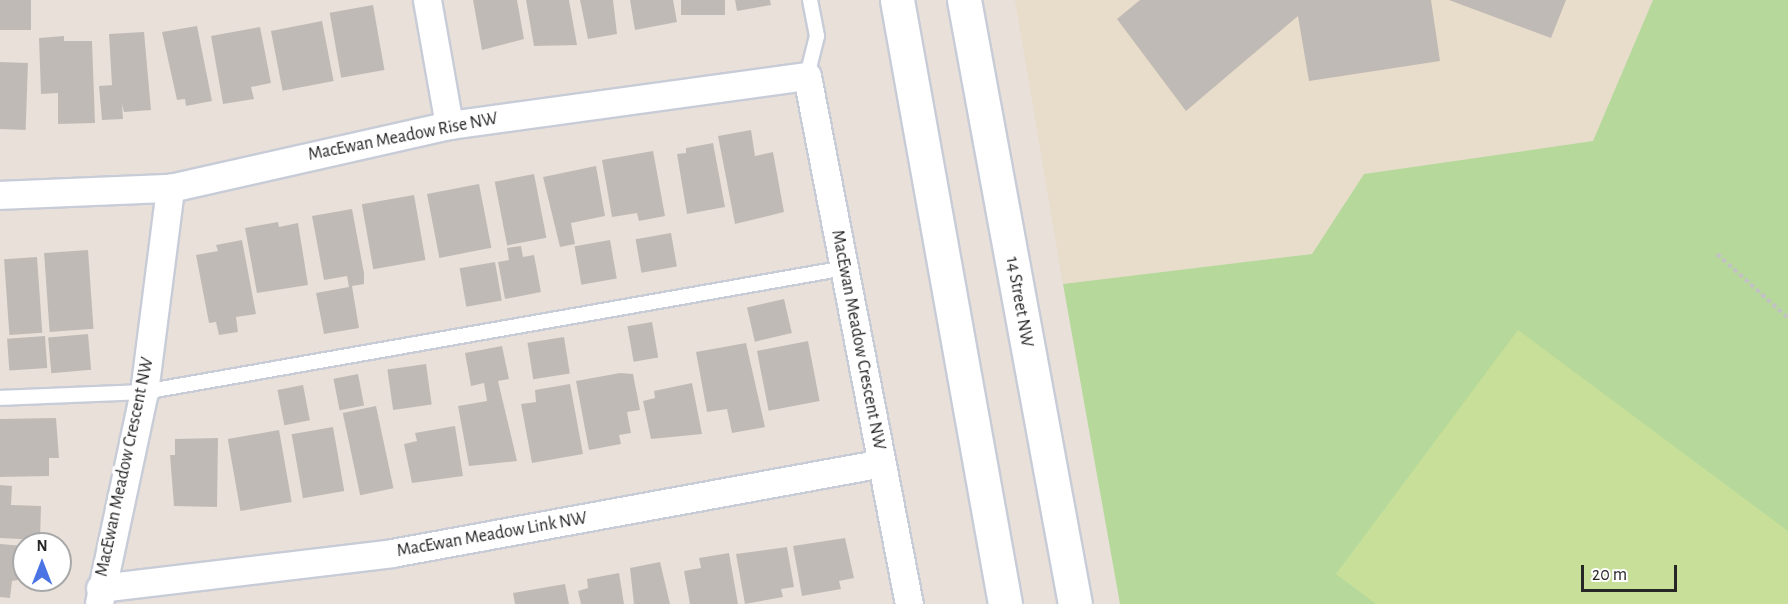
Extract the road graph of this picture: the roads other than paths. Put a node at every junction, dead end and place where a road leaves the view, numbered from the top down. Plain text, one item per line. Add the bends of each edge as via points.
1 (427, 0) edge
2 (810, 0) edge
3 (897, 0) edge
4 (964, 0) edge
5 (807, 76) junction
6 (449, 125) junction
7 (170, 188) junction
8 (0, 195) edge
9 (845, 268) junction
10 (144, 392) junction
11 (0, 398) edge
12 (881, 464) junction
13 (100, 596) edge
14 (909, 604) edge
15 (1005, 604) edge
16 (1075, 604) edge

1 - 6 street
2 - 5 lane via 817,36
3 - 15 main road
4 - 16 main road, 14 Street NW
5 - 6 street, MacEwan Meadow Rise NW
5 - 9 street, MacEwan Meadow Crescent NW
6 - 7 street, MacEwan Meadow Rise NW
7 - 8 street, MacEwan Meadow Rise NW
7 - 10 street, MacEwan Meadow Crescent NW
9 - 10 lane
9 - 12 street, MacEwan Meadow Crescent NW
10 - 11 lane
10 - 13 street, MacEwan Meadow Crescent NW
12 - 13 street, MacEwan Meadow Link NW via 392,553
12 - 14 street, MacEwan Meadow Crescent NW

